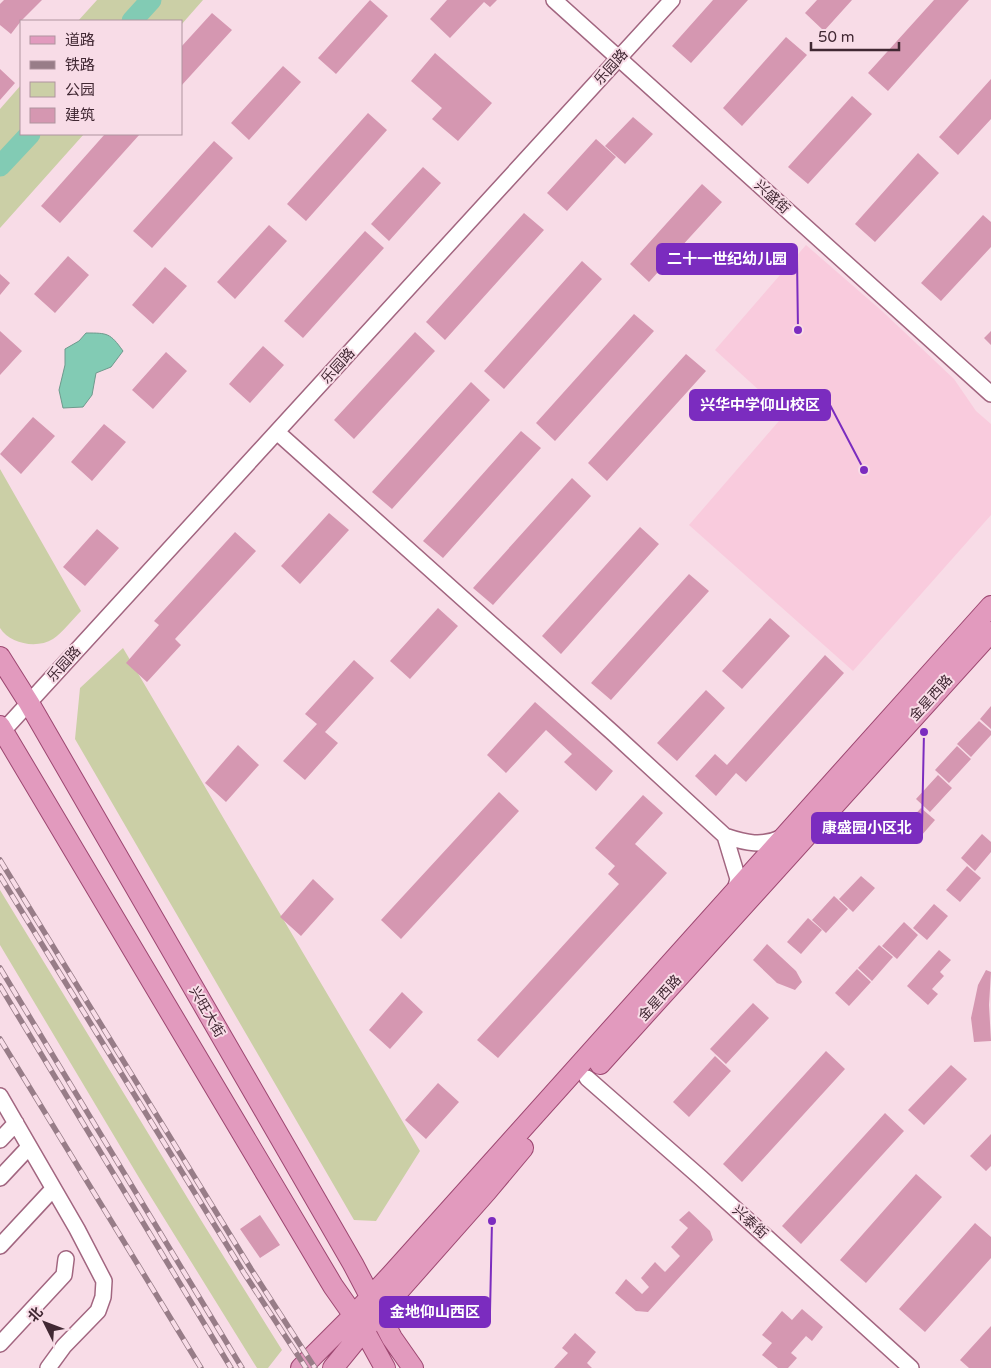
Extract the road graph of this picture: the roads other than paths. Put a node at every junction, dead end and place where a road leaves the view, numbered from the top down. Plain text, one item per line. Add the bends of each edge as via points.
1 (554, 0) edge
2 (672, 0) edge
3 (619, 59) junction
4 (991, 394) edge
5 (277, 432) junction
6 (991, 606) edge
7 (991, 632) edge
8 (0, 657) edge
9 (29, 703) junction
10 (2, 728) edge
11 (725, 836) junction
12 (786, 836) junction
13 (733, 895) junction
14 (587, 1078) junction
15 (0, 1096) edge
16 (16, 1123) junction
17 (0, 1140) edge
18 (29, 1147) junction
19 (0, 1178) edge
20 (53, 1189) junction
21 (0, 1246) edge
22 (66, 1259) dead end
23 (374, 1306) junction
24 (359, 1323) junction
25 (0, 1344) edge
26 (48, 1368) edge
27 (301, 1368) edge
28 (315, 1368) edge
29 (333, 1368) edge
30 (385, 1368) edge
31 (413, 1368) edge
32 (911, 1368) edge

1 - 3 street, 兴盛街
2 - 3 street, 乐园路
3 - 4 street, 兴盛街
3 - 5 street, 乐园路
5 - 9 street, 乐园路
5 - 11 street
6 - 12 main road, 金星西路
7 - 14 main road, 金星西路
8 - 9 main road, 兴旺大街
9 - 10 street, 乐园路
9 - 23 main road, 兴旺大街 via 348,1255
10 - 24 main road via 333,1286
11 - 12 street via 756,844
11 - 13 street via 738,879
12 - 13 main road, 金星西路
13 - 23 main road, 金星西路
14 - 23 main road, 金星西路 via 487,1191
14 - 32 street, 兴泰街
15 - 16 street
16 - 17 street
16 - 18 street
18 - 19 street
18 - 20 street
20 - 21 street
20 - 26 street via 101,1275 104,1288 98,1311
22 - 25 street via 64,1275
23 - 24 main road, 金星西路
23 - 31 main road, 兴旺大街
24 - 27 main road
24 - 28 main road
24 - 29 main road, 金星西路
24 - 30 main road

